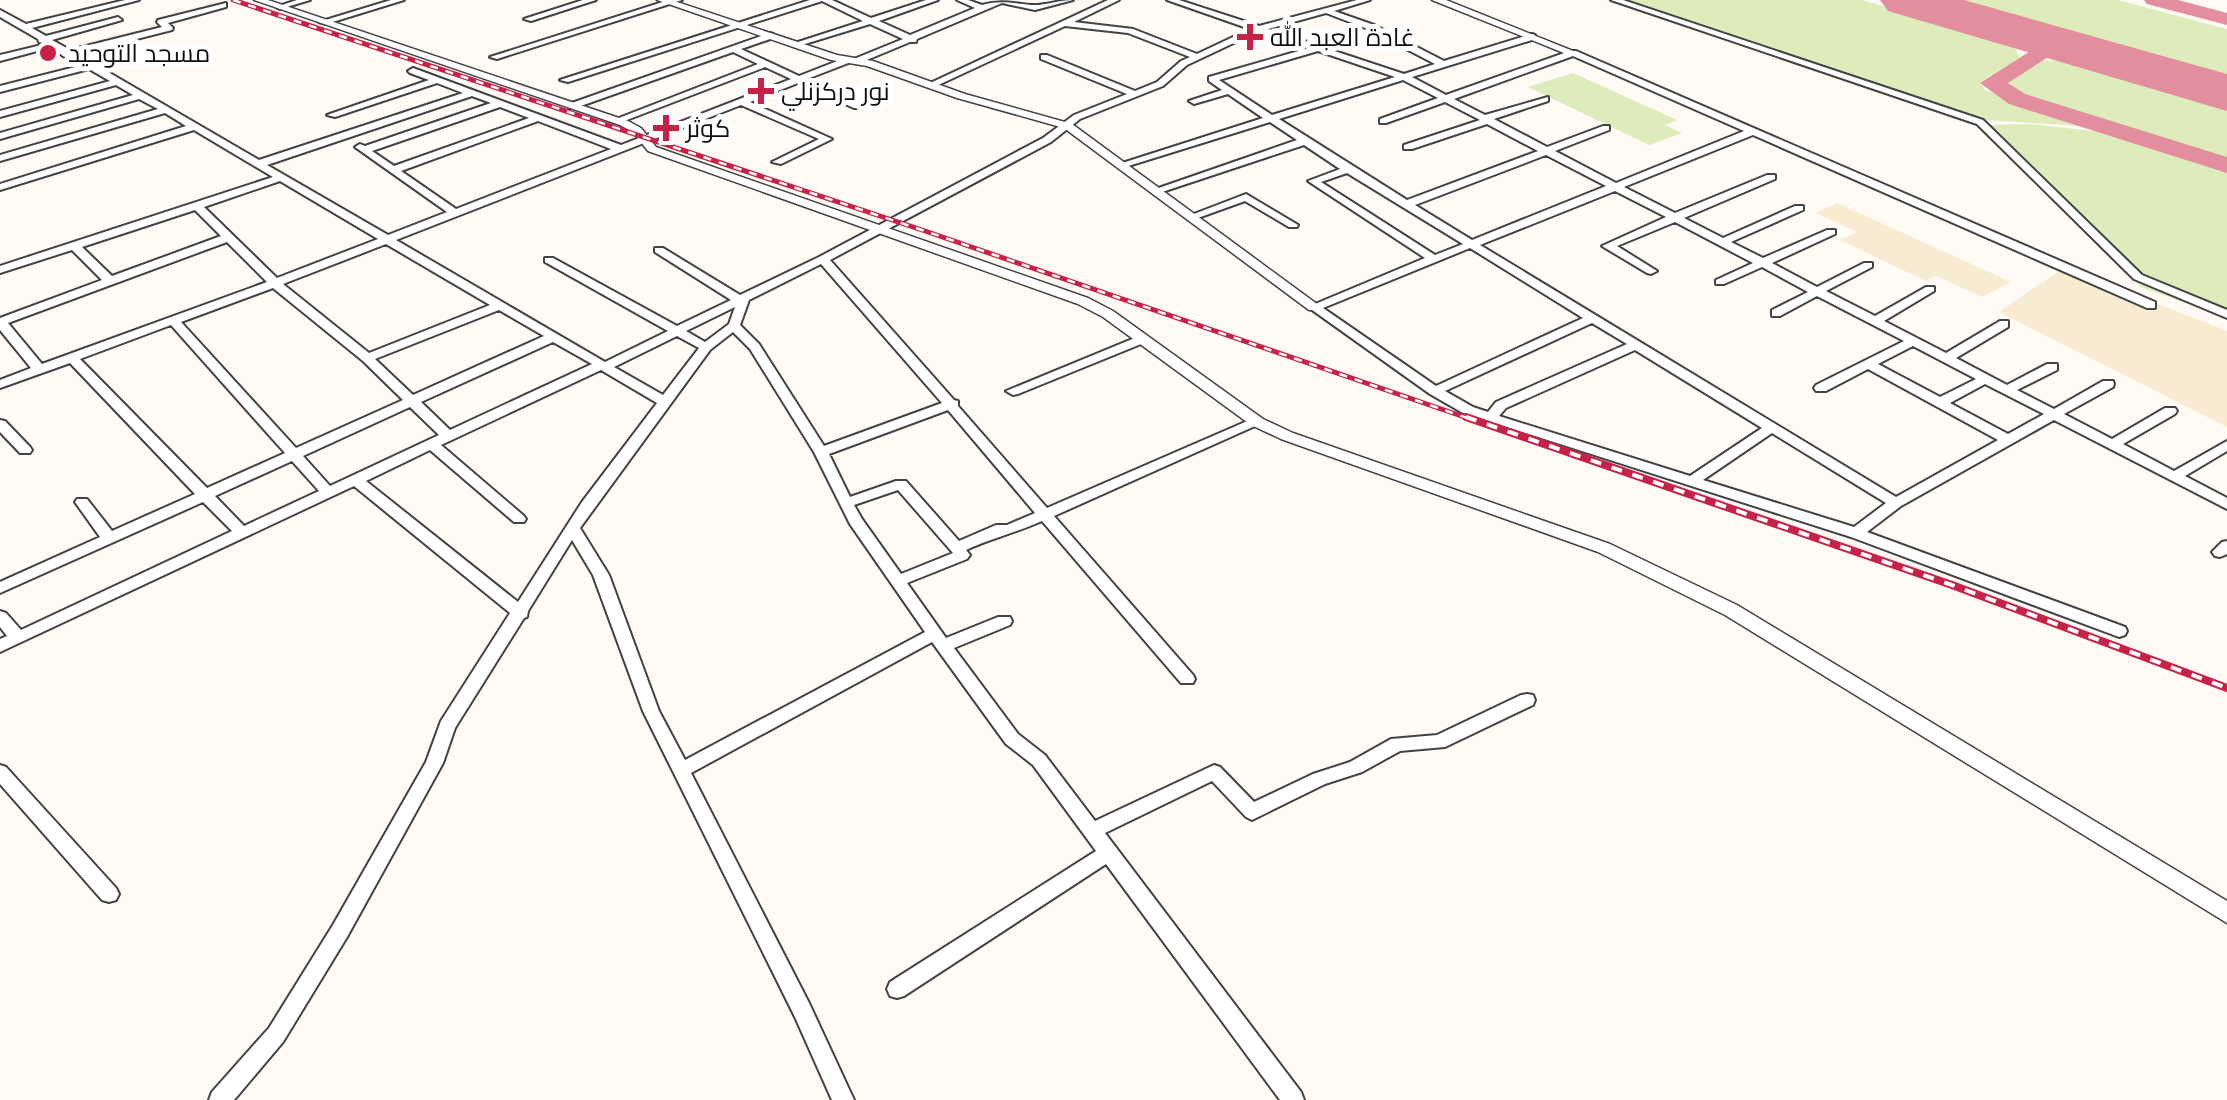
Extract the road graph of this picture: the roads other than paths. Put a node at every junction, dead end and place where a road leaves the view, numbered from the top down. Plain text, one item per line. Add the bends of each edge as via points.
1 (135, 0) edge
2 (259, 0) edge
3 (306, 0) edge
4 (400, 0) edge
5 (592, 0) edge
6 (818, 0) edge
7 (826, 0) edge
8 (934, 0) edge
9 (961, 0) edge
10 (1001, 0) edge
11 (1069, 0) edge
12 (1116, 0) edge
13 (1171, 0) edge
14 (1204, 0) edge
15 (1366, 0) edge
16 (1437, 0) edge
17 (1615, 0) edge
18 (670, 1) edge
19 (223, 5) dead end
20 (1189, 6) junction
21 (280, 7) junction
22 (984, 9) junction
23 (1325, 10) junction
24 (0, 13) edge
25 (528, 18) dead end
26 (118, 20) dead end
27 (870, 21) junction
28 (323, 22) junction
29 (740, 24) junction
30 (1067, 24) junction
31 (19, 26) junction
32 (0, 29) edge
33 (1254, 30) junction
34 (770, 36) junction
35 (1532, 37) junction
36 (913, 40) junction
37 (47, 42) junction
38 (798, 45) junction
39 (732, 49) junction
40 (1317, 50) junction
41 (1573, 53) junction
42 (66, 54) junction
43 (1198, 56) junction
44 (494, 57) dead end
45 (1044, 57) dead end
46 (0, 58) edge
47 (852, 61) junction
48 (765, 64) junction
49 (1442, 64) junction
50 (86, 66) junction
51 (413, 72) dead end
52 (1402, 76) junction
53 (438, 80) junction
54 (565, 80) dead end
55 (799, 80) junction
56 (116, 82) junction
57 (931, 85) junction
58 (0, 90) edge
59 (1229, 91) junction
60 (473, 93) junction
61 (1135, 94) junction
62 (138, 96) junction
63 (1447, 99) junction
64 (1545, 99) dead end
65 (1194, 101) dead end
66 (743, 102) junction
67 (501, 103) junction
68 (572, 106) junction
69 (857, 106) dead end
70 (163, 110) junction
71 (0, 114) edge
72 (332, 115) dead end
73 (537, 118) junction
74 (1267, 118) junction
75 (1488, 119) junction
76 (616, 120) junction
77 (1383, 121) dead end
78 (1068, 126) junction
79 (194, 127) junction
80 (1606, 128) dead end
81 (1754, 131) junction
82 (0, 136) edge
83 (344, 136) junction
84 (647, 139) junction
85 (1305, 141) junction
86 (1408, 146) dead end
87 (622, 148) junction
88 (364, 150) junction
89 (1551, 151) junction
90 (0, 158) edge
91 (777, 162) dead end
92 (259, 164) junction
93 (1121, 165) junction
94 (1349, 169) junction
95 (393, 170) junction
96 (283, 177) junction
97 (1771, 177) dead end
98 (0, 187) edge
99 (1618, 187) junction
100 (1155, 191) junction
101 (1408, 204) junction
102 (197, 206) junction
103 (1799, 208) dead end
104 (455, 213) junction
105 (1190, 217) junction
106 (1675, 217) junction
107 (1293, 226) dead end
108 (880, 228) junction
109 (1831, 232) dead end
110 (229, 237) junction
111 (388, 239) junction
112 (1726, 241) junction
113 (1473, 243) junction
114 (74, 245) junction
115 (659, 250) dead end
116 (823, 258) junction
117 (1434, 258) junction
118 (549, 260) dead end
119 (1762, 260) junction
120 (1868, 265) dead end
121 (0, 270) edge
122 (1651, 271) dead end
123 (110, 282) junction
124 (1720, 282) dead end
125 (274, 283) junction
126 (1930, 289) dead end
127 (1821, 292) junction
128 (742, 298) junction
129 (500, 305) junction
130 (2151, 305) dead end
131 (1314, 307) junction
132 (1776, 313) dead end
133 (2227, 314) edge
134 (1592, 318) junction
135 (172, 319) junction
136 (1876, 321) junction
137 (2004, 324) dead end
138 (734, 326) junction
139 (677, 332) junction
140 (553, 337) junction
141 (1142, 339) junction
142 (1914, 341) junction
143 (1636, 345) junction
144 (706, 347) junction
145 (71, 357) junction
146 (367, 358) junction
147 (1946, 358) junction
148 (1867, 363) junction
149 (603, 366) junction
150 (2052, 367) dead end
151 (39, 369) junction
152 (1986, 378) junction
153 (0, 384) edge
154 (2108, 384) dead end
155 (1821, 388) dead end
156 (2008, 390) junction
157 (1013, 391) dead end
158 (1434, 391) junction
159 (410, 401) junction
160 (665, 402) junction
161 (1940, 403) junction
162 (953, 404) junction
163 (2170, 411) dead end
164 (2053, 414) junction
165 (1491, 417) junction
166 (1257, 422) junction
167 (0, 424) edge
168 (1771, 428) junction
169 (447, 435) junction
170 (2008, 440) junction
171 (430, 443) junction
172 (2112, 444) junction
173 (2227, 445) edge
174 (25, 450) dead end
175 (821, 452) junction
176 (294, 456) junction
177 (2174, 476) junction
178 (356, 480) junction
179 (1693, 480) junction
180 (328, 493) junction
181 (208, 494) junction
182 (82, 502) dead end
183 (846, 503) junction
184 (1896, 503) junction
185 (2227, 504) edge
186 (1041, 514) junction
187 (519, 520) dead end
188 (572, 529) junction
189 (1856, 533) junction
190 (242, 534) junction
191 (109, 538) junction
192 (957, 548) junction
193 (898, 581) junction
194 (0, 588) edge
195 (521, 614) junction
196 (0, 617) edge
197 (1004, 621) dead end
198 (2118, 631) dead end
199 (18, 637) junction
200 (939, 640) junction
201 (0, 646) edge
202 (1188, 679) dead end
203 (1527, 700) dead end
204 (681, 770) junction
205 (0, 772) edge
206 (1092, 831) junction
207 (1108, 853) junction
208 (109, 894) dead end
209 (2227, 912) edge
210 (897, 989) dead end
211 (220, 1100) edge
212 (843, 1100) edge
213 (1293, 1100) edge

1 - 31 street
2 - 21 street
3 - 21 street
4 - 28 street
5 - 25 street
6 - 29 street
7 - 27 street
8 - 27 street
9 - 22 street
10 - 11 street via 1035,8
10 - 22 street
12 - 30 street
13 - 20 street
14 - 20 street
15 - 23 street
16 - 35 street
17 - 133 street via 1980,122 2138,277
18 - 29 street
18 - 44 street
19 - 42 street via 161,22 169,28
20 - 33 street
21 - 28 street
22 - 36 street
23 - 33 street
23 - 49 street
24 - 31 street
26 - 37 street
27 - 36 street
27 - 38 street
28 - 68 street
29 - 34 street
29 - 54 street
30 - 43 street via 1130,31
30 - 57 street
31 - 32 street
31 - 37 street
33 - 40 street
33 - 43 street
34 - 38 street
34 - 39 street
35 - 41 street
35 - 49 street
36 - 47 street
37 - 42 street
37 - 46 street
38 - 47 street
39 - 48 street
39 - 68 street
40 - 52 street
40 - 59 street via 1212,79
41 - 63 street
41 - 81 street
42 - 50 street
43 - 61 street
45 - 61 street
47 - 55 street
47 - 57 street
48 - 55 street
48 - 76 street
49 - 52 street
50 - 56 street
50 - 58 street
51 - 53 street
52 - 63 street
52 - 74 street
53 - 60 street
53 - 72 street
55 - 66 street
55 - 69 street
56 - 62 street
56 - 71 street
57 - 78 street
59 - 65 street
59 - 74 street
60 - 67 street
60 - 83 street
61 - 78 street
62 - 70 street
62 - 82 street
63 - 75 street
63 - 77 street
64 - 75 street
66 - 84 street
66 - 91 street via 827,139
67 - 73 street
67 - 88 street
68 - 76 street
70 - 79 street
70 - 90 street
73 - 87 street
73 - 95 street
74 - 85 street
74 - 93 street
75 - 86 street
75 - 89 street
76 - 84 street
78 - 93 street
78 - 108 street
79 - 92 street
79 - 98 street
80 - 89 street
81 - 99 street
81 - 130 street
83 - 88 street
83 - 92 street
84 - 87 street
84 - 108 street via 652,148
85 - 94 street
85 - 100 street
87 - 104 street
88 - 95 street
89 - 99 street
89 - 101 street
92 - 96 street
93 - 100 street
94 - 101 street
94 - 117 street via 1314,181
95 - 104 street
96 - 102 street
96 - 111 street
97 - 106 street
99 - 106 street
99 - 113 street
100 - 105 street
101 - 113 street
102 - 110 street
102 - 114 street
103 - 112 street
104 - 111 street
105 - 107 street via 1246,197
105 - 131 street
106 - 112 street
106 - 122 street via 1608,246
108 - 116 street
108 - 141 street via 1083,301
109 - 119 street
110 - 123 street
110 - 125 street
111 - 125 street
111 - 129 street
112 - 119 street
113 - 117 street
113 - 134 street
114 - 121 street
114 - 123 street
115 - 128 street
116 - 128 street
116 - 162 street
117 - 131 street
118 - 139 street
119 - 124 street
119 - 127 street
120 - 127 street
123 - 151 street via 0,322
125 - 135 street
125 - 146 street
126 - 136 street
127 - 132 street
127 - 136 street
128 - 138 street
128 - 139 street
129 - 140 street
129 - 146 street
131 - 158 street
134 - 143 street
134 - 158 street
135 - 145 street
135 - 176 street
136 - 142 street
137 - 147 street
138 - 144 street
138 - 175 street via 755,347
139 - 144 street
139 - 149 street
140 - 149 street
140 - 159 street
141 - 157 street
141 - 166 street
142 - 147 street
142 - 148 street
143 - 165 street via 1501,405
143 - 168 street
144 - 160 street
145 - 151 street
145 - 181 street
146 - 159 street
147 - 152 street
148 - 155 street
148 - 161 street
149 - 160 street
149 - 169 street
150 - 156 street
151 - 153 street
152 - 156 street
152 - 161 street
154 - 164 street
156 - 164 street
158 - 165 street
159 - 169 street
159 - 176 street
160 - 188 street
161 - 170 street
162 - 175 street
162 - 186 street
163 - 172 street
164 - 170 street
164 - 172 street
165 - 179 street
166 - 186 street
166 - 209 street via 1604,548 1731,610
167 - 174 street
168 - 179 street
168 - 184 street
169 - 171 street
170 - 184 street
171 - 178 street
171 - 187 street
172 - 177 street
173 - 177 street
175 - 183 street
176 - 180 street
176 - 181 street
177 - 185 street
178 - 180 street
178 - 195 street
179 - 189 street
180 - 190 street
181 - 190 street
181 - 191 street
182 - 191 street
183 - 192 street via 901,484
183 - 193 street
184 - 189 street
186 - 192 street
186 - 202 street
188 - 195 street
188 - 204 street via 601,575 639,684
189 - 198 street
190 - 199 street
191 - 194 street
192 - 193 street via 962,555
193 - 200 street
195 - 211 street via 447,726 434,763 276,1035
196 - 199 street
197 - 200 street
199 - 201 street
200 - 204 street
200 - 206 street
203 - 206 street via 1439,742 1397,744 1252,812 1214,772
204 - 212 street
205 - 208 street
206 - 207 street
207 - 210 street
207 - 213 street

